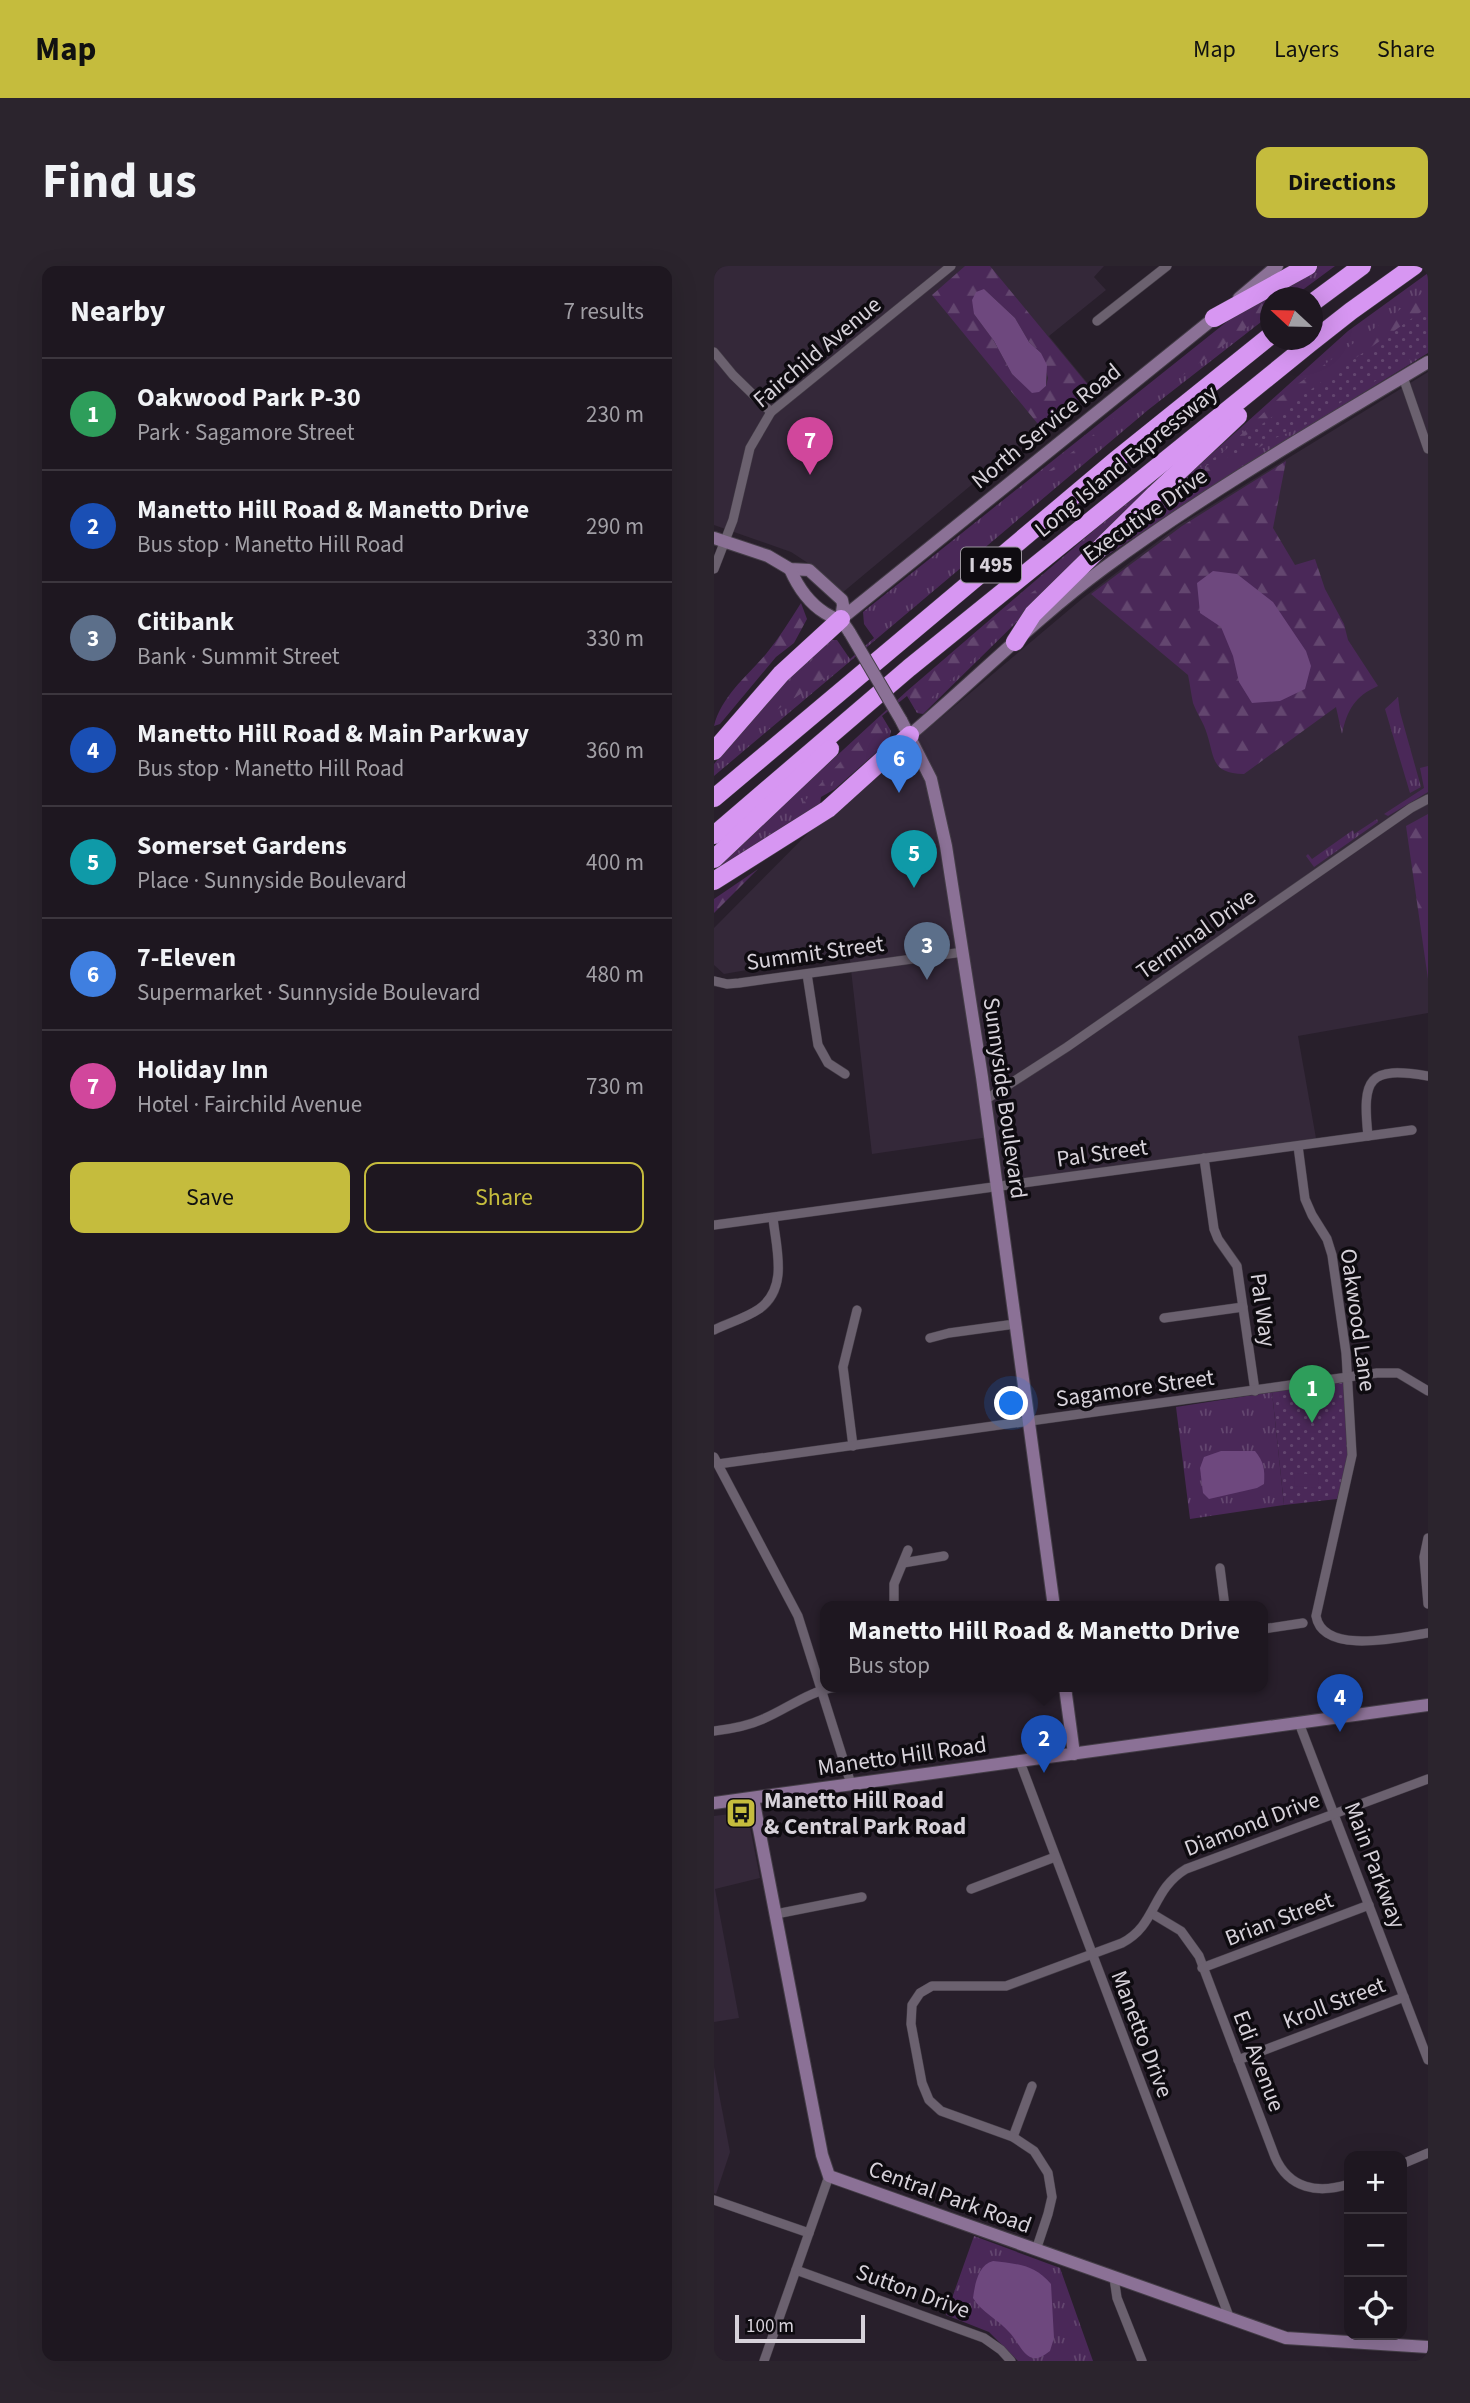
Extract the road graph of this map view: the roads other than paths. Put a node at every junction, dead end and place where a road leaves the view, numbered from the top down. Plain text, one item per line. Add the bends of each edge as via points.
1 (951, 266) edge
2 (1167, 266) edge
3 (1278, 266) edge
4 (1308, 266) edge
5 (1362, 266) edge
6 (1414, 266) edge
7 (1323, 295) edge
8 (1351, 311) junction
9 (1214, 318) junction
10 (1097, 321) dead end
11 (1260, 344) edge
12 (714, 352) edge
13 (1428, 362) edge
14 (1403, 377) junction
15 (771, 412) junction
16 (1428, 449) edge
17 (720, 540) edge
18 (714, 569) edge
19 (790, 569) junction
20 (845, 626) junction
21 (1015, 642) junction
22 (859, 710) junction
23 (905, 728) junction
24 (714, 751) edge
25 (714, 798) edge
26 (1428, 799) edge
27 (714, 835) edge
28 (714, 859) edge
29 (714, 881) edge
30 (963, 952) junction
31 (807, 974) junction
32 (714, 981) edge
33 (845, 1074) dead end
34 (1428, 1076) edge
35 (985, 1100) junction
36 (1412, 1130) dead end
37 (1368, 1136) junction
38 (1298, 1146) junction
39 (1204, 1158) junction
40 (997, 1186) junction
41 (773, 1218) junction
42 (714, 1225) edge
43 (1243, 1307) junction
44 (857, 1310) dead end
45 (1164, 1318) dead end
46 (1015, 1324) junction
47 (714, 1330) edge
48 (930, 1338) dead end
49 (1348, 1378) junction
50 (1255, 1391) junction
51 (1428, 1391) edge
52 (1029, 1421) junction
53 (853, 1446) junction
54 (716, 1461) edge
55 (1428, 1538) edge
56 (908, 1550) dead end
57 (944, 1556) dead end
58 (903, 1563) junction
59 (1220, 1568) dead end
60 (894, 1601) edge
61 (1053, 1601) edge
62 (1224, 1601) edge
63 (1428, 1604) edge
64 (1303, 1623) dead end
65 (1268, 1628) edge
66 (1428, 1633) edge
67 (820, 1691) joint
68 (820, 1692) edge
69 (1066, 1692) edge
70 (1428, 1705) edge
71 (1299, 1724) junction
72 (714, 1731) edge
73 (1074, 1754) junction
74 (1020, 1762) junction
75 (1428, 1779) edge
76 (851, 1784) junction
77 (753, 1798) junction
78 (714, 1803) edge
79 (1334, 1812) junction
80 (1055, 1857) junction
81 (971, 1889) dead end
82 (862, 1897) dead end
83 (1369, 1905) junction
84 (1151, 1913) junction
85 (776, 1914) junction
86 (1092, 1954) junction
87 (1202, 1968) junction
88 (1404, 1997) junction
89 (1238, 2060) junction
90 (1428, 2060) edge
91 (1032, 2086) dead end
92 (1013, 2137) junction
93 (1428, 2153) edge
94 (1407, 2162) edge
95 (829, 2176) junction
96 (1344, 2188) edge
97 (714, 2200) edge
98 (809, 2233) junction
99 (1036, 2250) junction
100 (796, 2270) junction
101 (1114, 2278) junction
102 (1230, 2319) junction
103 (1428, 2347) edge
104 (764, 2361) edge
105 (1011, 2361) edge
106 (1142, 2361) edge

1 - 15 street, Fairchild Avenue
2 - 10 street
3 - 9 main road, North Service Road
4 - 9 highway
5 - 7 highway
6 - 8 highway, Long Island Expressway / I 495
8 - 21 highway via 1331,337 1213,439 1033,614
8 - 22 highway, Long Island Expressway / I 495
9 - 20 main road, North Service Road
11 - 25 highway, Long Island Expressway / I 495
12 - 15 street
13 - 14 main road, Executive Drive
14 - 16 street
14 - 21 main road, Executive Drive via 1182,512
15 - 17 street, Fairchild Avenue via 750,448
17 - 18 street, Fairchild Avenue
17 - 19 main road, Sunnyside Boulevard via 768,556
19 - 20 main road, Sunnyside Boulevard via 798,586
19 - 20 main road, Sunnyside Boulevard via 809,570 842,600
20 - 23 main road, Sunnyside Boulevard, bridge
20 - 24 highway via 780,674
21 - 23 main road, Executive Drive
22 - 27 highway, Long Island Expressway / I 495
22 - 28 highway via 842,739
23 - 29 highway via 828,809
23 - 30 main road, Sunnyside Boulevard via 931,779
26 - 35 street, Terminal Drive
30 - 31 street, Summit Street
30 - 35 main road, Sunnyside Boulevard
31 - 32 street, Summit Street via 727,984
31 - 33 street via 818,1045 828,1063
34 - 37 street via 1394,1071 1376,1078 1366,1092
35 - 40 main road, Sunnyside Boulevard
36 - 37 street, Pal Street
37 - 38 street, Pal Street
38 - 39 street, Pal Street
38 - 49 street, Oakwood Lane via 1305,1199 1332,1255
39 - 40 street, Pal Street
39 - 43 street, Pal Way via 1214,1229 1237,1265
40 - 41 street, Pal Street
40 - 46 main road, Sunnyside Boulevard
41 - 42 street, Pal Street
41 - 47 street via 777,1284 753,1313
43 - 45 street
43 - 50 street, Pal Way
44 - 53 street via 843,1367
46 - 48 street
46 - 52 main road, Sunnyside Boulevard
49 - 50 street, Sagamore Street
49 - 51 street, Sagamore Street via 1398,1373
49 - 66 street, Oakwood Lane via 1352,1455 1316,1616 1320,1628 1353,1641
50 - 52 street, Sagamore Street
52 - 53 street, Sagamore Street
52 - 61 main road, Sunnyside Boulevard
53 - 54 street, Sagamore Street
54 - 67 street via 798,1616
55 - 63 street via 1424,1557
56 - 58 street
57 - 58 street
58 - 60 street via 894,1584
59 - 62 street
64 - 65 street
67 - 72 street via 762,1719
68 - 76 street
69 - 73 main road
70 - 71 main road, Manetto Hill Road
71 - 73 main road, Manetto Hill Road
71 - 79 street, Main Parkway
73 - 74 main road, Manetto Hill Road
74 - 76 main road, Manetto Hill Road
74 - 80 street, Manetto Drive
75 - 79 street, Diamond Drive
76 - 77 main road, Manetto Hill Road
77 - 78 main road, Manetto Hill Road
77 - 85 main road
79 - 83 street, Main Parkway
79 - 84 street, Diamond Drive via 1186,1869 1166,1884
80 - 81 street
80 - 86 street, Manetto Drive
82 - 85 street
83 - 87 street, Brian Street
83 - 88 street, Main Parkway
84 - 86 street, Diamond Drive via 1136,1936
84 - 87 street, Edi Avenue via 1181,1931
85 - 95 main road
86 - 92 street, Diamond Drive via 1006,1986 932,1986 912,2005 911,2024 929,2100 942,2111
86 - 102 street, Manetto Drive
87 - 89 street, Edi Avenue
88 - 89 street, Kroll Street
88 - 90 street, Main Parkway
89 - 96 street, Edi Avenue via 1284,2174 1312,2190
91 - 92 street
92 - 99 street, Diamond Drive via 1041,2160 1051,2186
93 - 94 street
95 - 98 street
95 - 99 main road, Central Park Road
97 - 98 street
98 - 100 street
99 - 101 main road, Central Park Road
100 - 104 street
100 - 105 street, Sutton Drive via 984,2337
101 - 102 main road, Central Park Road
101 - 106 street via 1117,2298
102 - 103 main road, Central Park Road via 1286,2338

